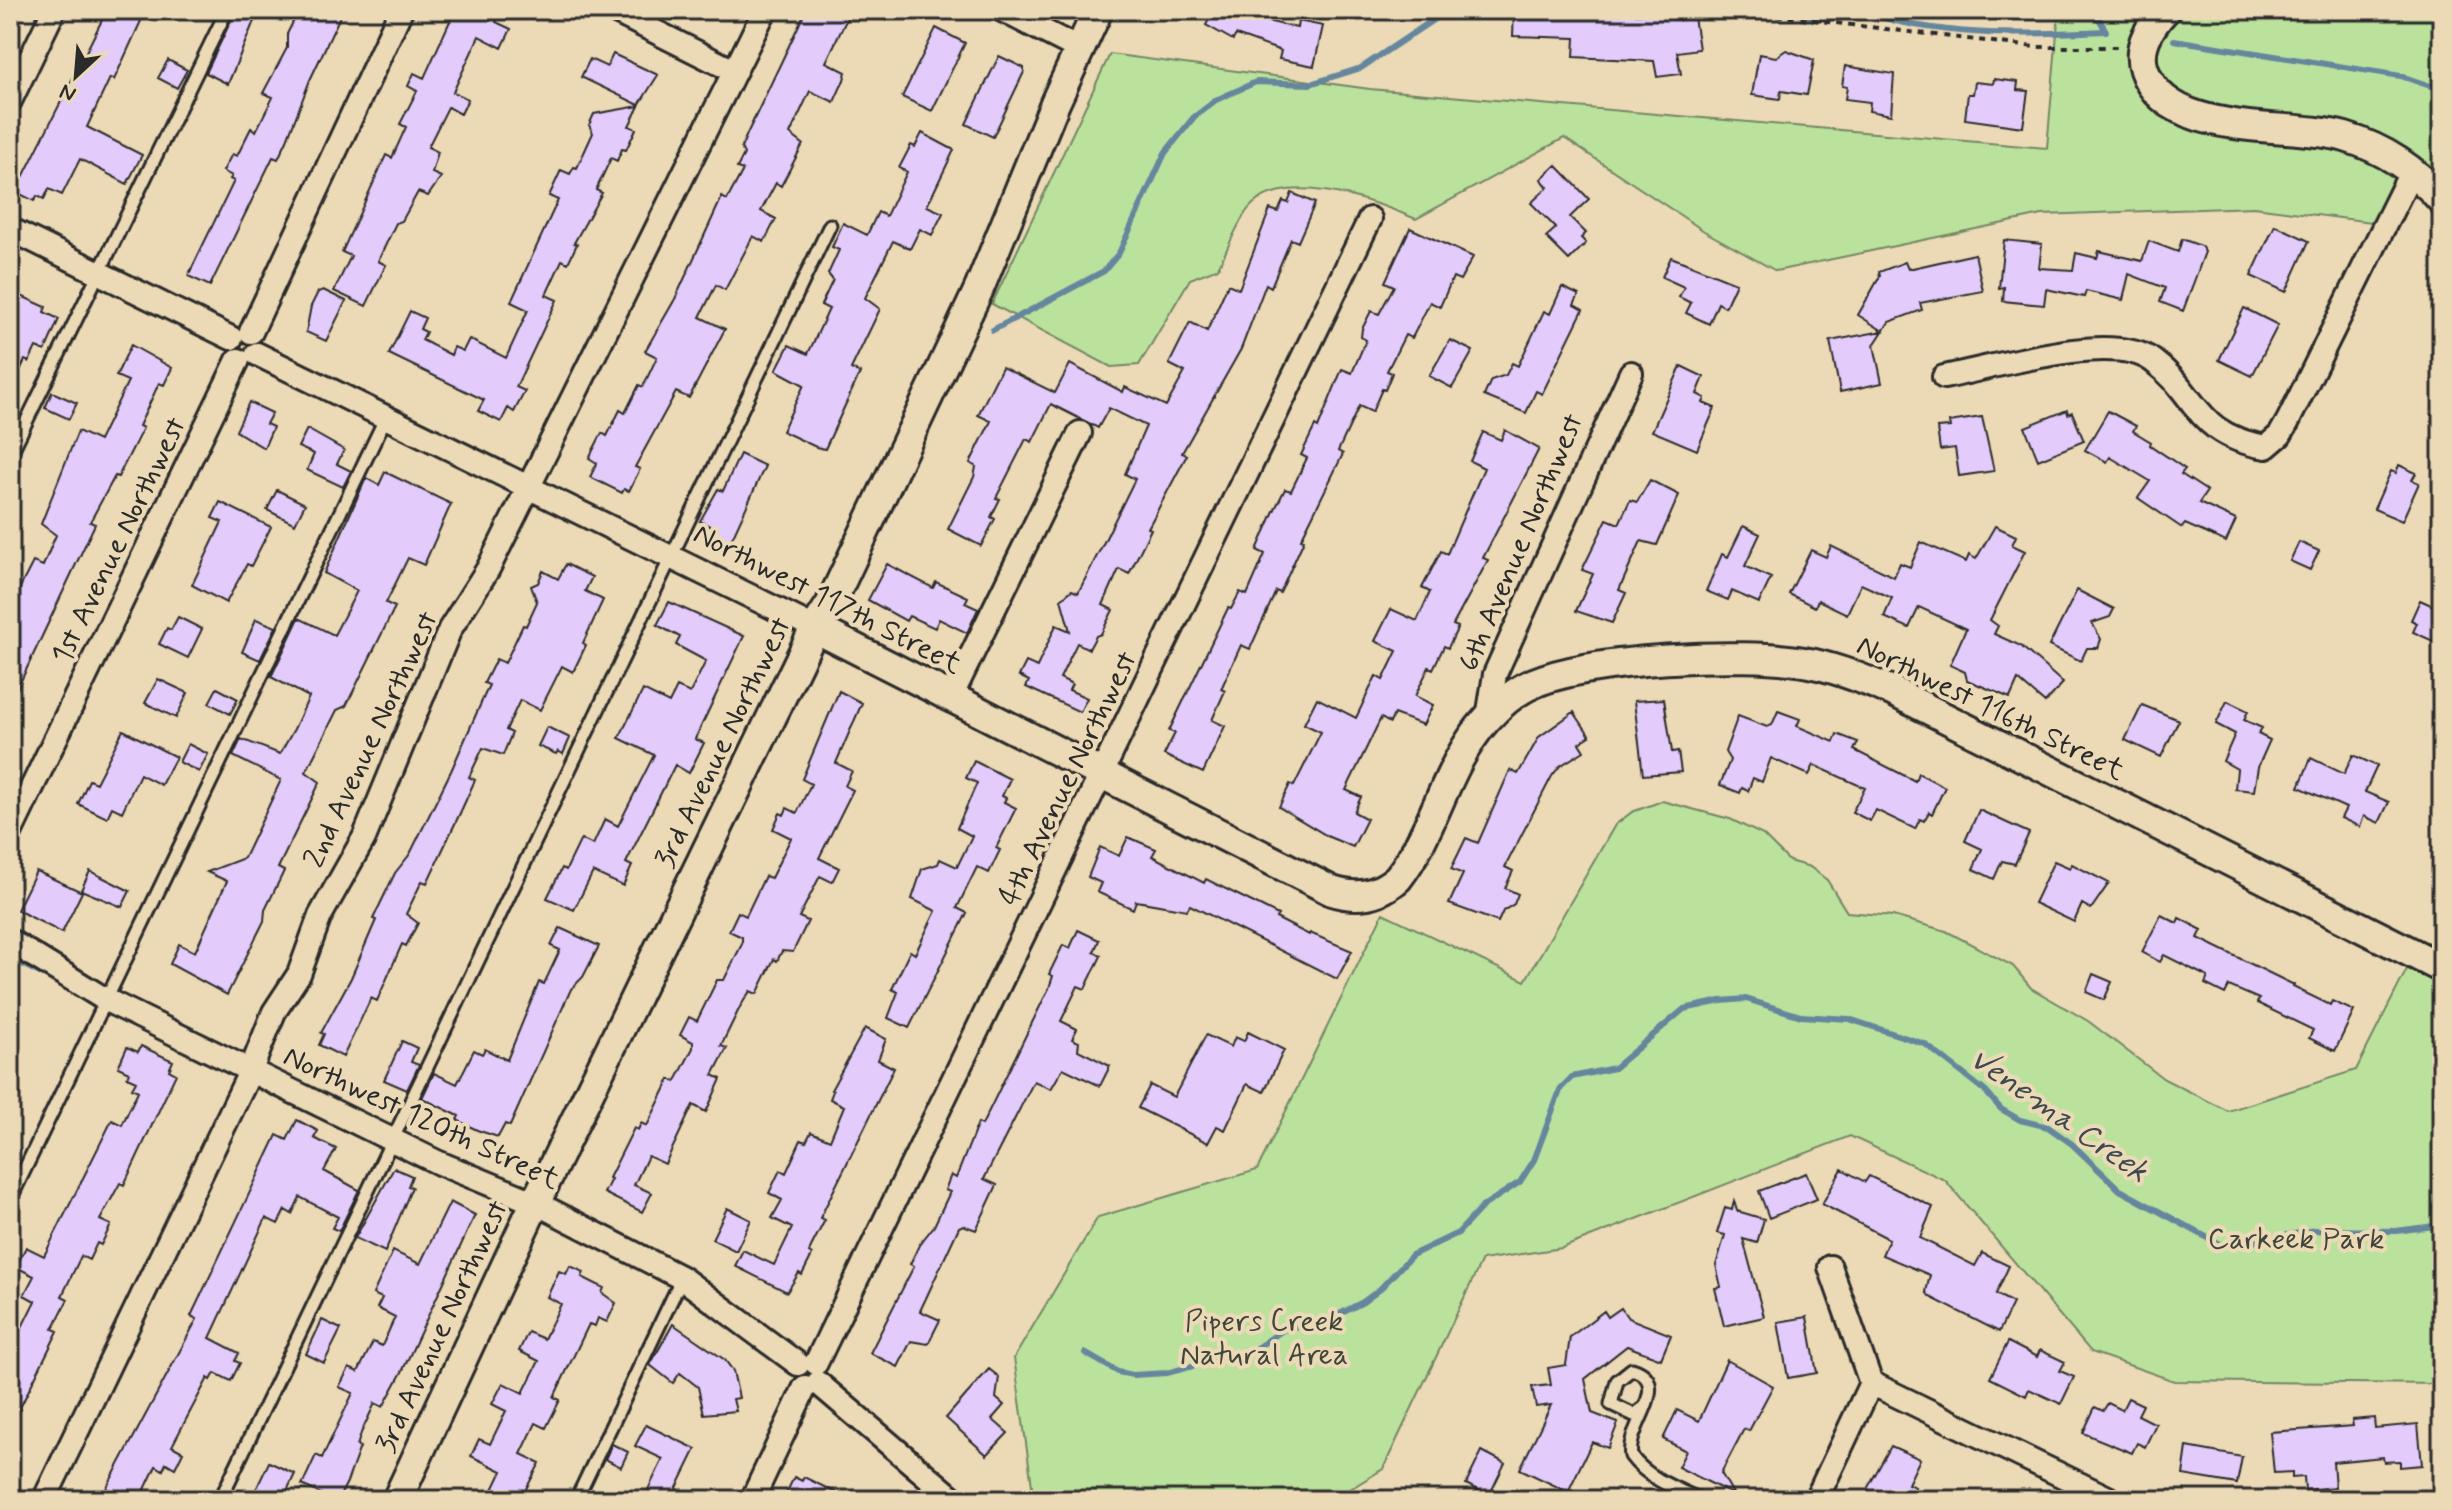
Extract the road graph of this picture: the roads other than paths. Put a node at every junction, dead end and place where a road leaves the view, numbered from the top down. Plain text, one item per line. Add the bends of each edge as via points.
1 (54, 10) edge
2 (227, 10) edge
3 (401, 10) edge
4 (612, 10) edge
5 (765, 10) edge
6 (1002, 10) edge
7 (1098, 10) edge
8 (2165, 10) edge
9 (1079, 49) junction
10 (734, 71) junction
11 (10, 101) edge
12 (2412, 170) junction
13 (2442, 200) edge
14 (1370, 219) dead end
15 (830, 225) dead end
16 (10, 229) edge
17 (99, 273) junction
18 (244, 346) junction
19 (1631, 373) dead end
20 (1944, 377) dead end
21 (386, 417) junction
22 (1080, 433) dead end
23 (10, 455) edge
24 (528, 488) junction
25 (669, 557) junction
26 (815, 628) junction
27 (951, 697) junction
28 (1488, 718) junction
29 (1102, 775) junction
30 (10, 833) edge
31 (1370, 894) joint
32 (10, 941) edge
33 (2442, 968) edge
34 (106, 1000) junction
35 (251, 1070) junction
36 (393, 1140) junction
37 (10, 1200) edge
38 (536, 1203) junction
39 (1830, 1267) dead end
40 (682, 1278) junction
41 (809, 1374) junction
42 (1871, 1383) junction
43 (1645, 1407) dead end
44 (948, 1497) edge
45 (44, 1500) edge
46 (220, 1500) edge
47 (397, 1500) edge
48 (576, 1500) edge
49 (752, 1500) edge
50 (1701, 1500) edge
51 (1816, 1500) edge
52 (2112, 1500) edge

1 - 11 street
2 - 17 lane
3 - 18 street, 1st Avenue Northwest
4 - 10 street
5 - 10 street, 2nd Avenue Northwest
6 - 9 street
7 - 9 street, 3rd Avenue Northwest
8 - 12 street via 2143,48 2142,62 2152,84 2169,101 2192,115 2221,122 2343,136 2391,155
9 - 26 street, 3rd Avenue Northwest via 979,289
10 - 24 street, 2nd Avenue Northwest
12 - 13 street
12 - 20 street via 2288,421 2266,447 2215,429 2165,372 2130,350 2094,348
14 - 29 street, 4th Avenue Northwest
15 - 25 lane
16 - 17 street, Northwest 117th Street
17 - 18 street, Northwest 117th Street
17 - 23 lane
18 - 21 street, Northwest 117th Street
18 - 30 street, 1st Avenue Northwest
19 - 28 street, 6th Avenue Northwest via 1495,674
21 - 24 street, Northwest 117th Street
21 - 34 lane
22 - 27 street
24 - 25 street, Northwest 117th Street
24 - 35 street, 2nd Avenue Northwest via 488,569 450,629 364,838 320,916 299,974 274,1012
25 - 26 street, Northwest 117th Street
25 - 36 lane
26 - 27 street, Northwest 117th Street
26 - 38 street, 3rd Avenue Northwest
27 - 29 street, Northwest 117th Street
28 - 31 street, 6th Avenue Northwest via 1466,746 1402,872
28 - 33 street, Northwest 116th Street via 1526,687 1591,668 1736,658 1829,667 1903,697
29 - 31 street, Northwest 117th Street via 1332,891
29 - 41 street, 4th Avenue Northwest
32 - 34 street, Northwest 120th Street
34 - 35 street, Northwest 120th Street
34 - 37 lane
35 - 36 street, Northwest 120th Street
35 - 45 street, 2nd Avenue Northwest
36 - 38 street, Northwest 120th Street
36 - 46 lane
38 - 40 street, Northwest 120th Street
38 - 47 street, 3rd Avenue Northwest
39 - 42 street
40 - 41 street, Northwest 120th Street
40 - 48 lane
41 - 44 street, Northwest 120th Street
41 - 49 street, 4th Avenue Northwest
42 - 51 street
42 - 52 street
43 - 50 lane via 1633,1428 1631,1456 1668,1486

